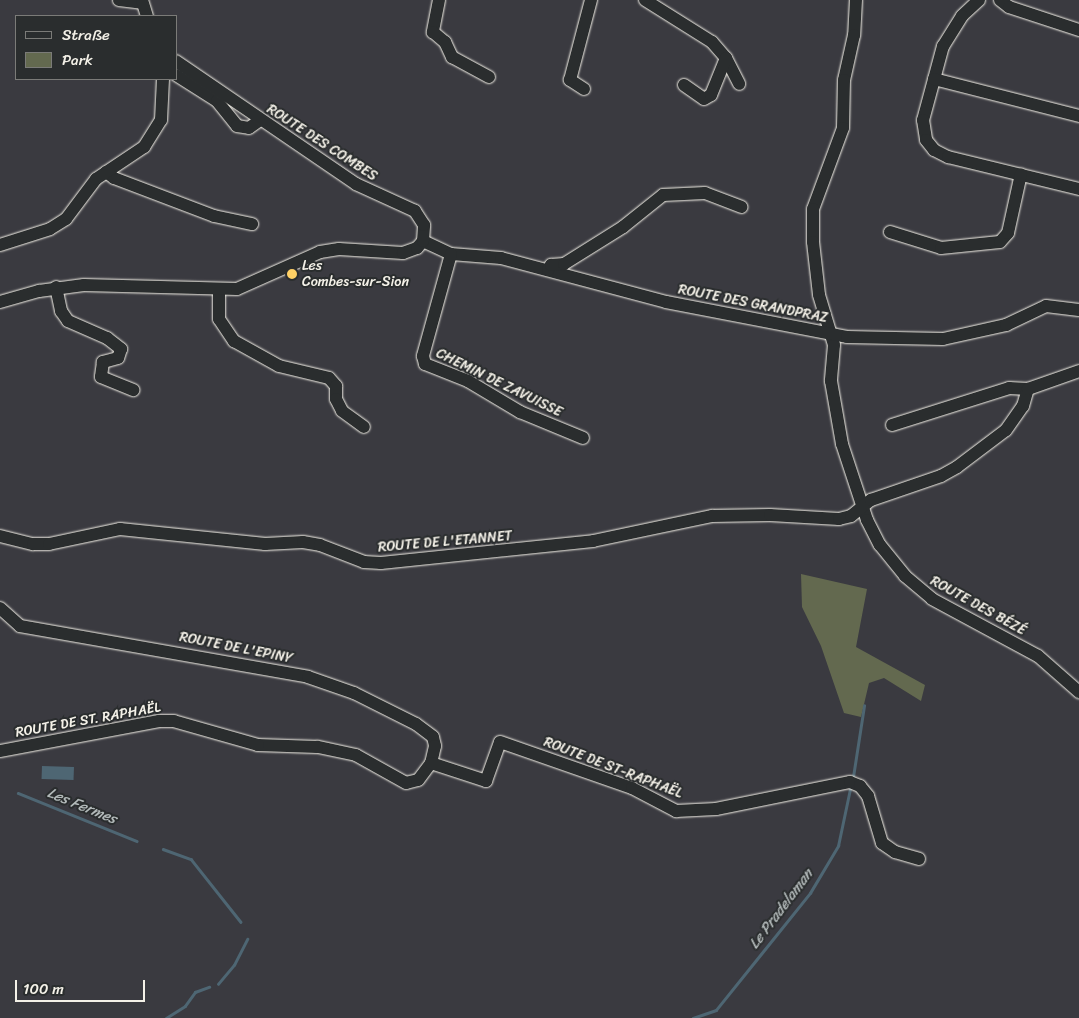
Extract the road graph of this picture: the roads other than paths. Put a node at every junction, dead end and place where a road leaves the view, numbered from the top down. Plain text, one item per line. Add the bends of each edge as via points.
1 (119, 0) edge
2 (439, 0) edge
3 (592, 0) edge
4 (645, 0) edge
5 (856, 0) edge
6 (979, 0) edge
7 (1000, 0) edge
8 (142, 1) edge
9 (147, 15) edge
10 (1079, 30) edge
11 (726, 58) junction
12 (178, 63) edge
13 (178, 75) edge
14 (489, 77) dead end
15 (934, 79) junction
16 (163, 80) edge
17 (739, 84) dead end
18 (684, 85) dead end
19 (584, 89) dead end
20 (1079, 116) edge
21 (260, 120) junction
22 (106, 172) junction
23 (1021, 174) junction
24 (1079, 189) edge
25 (741, 207) dead end
26 (252, 224) dead end
27 (890, 232) dead end
28 (3, 241) edge
29 (423, 241) junction
30 (451, 254) junction
31 (548, 270) junction
32 (56, 287) junction
33 (219, 290) junction
34 (0, 302) edge
35 (1079, 310) edge
36 (831, 335) junction
37 (1079, 371) edge
38 (133, 390) dead end
39 (1028, 390) junction
40 (892, 425) dead end
41 (364, 427) dead end
42 (583, 438) dead end
43 (863, 506) junction
44 (0, 536) edge
45 (0, 608) edge
46 (1079, 692) edge
47 (0, 751) edge
48 (431, 763) junction
49 (919, 859) dead end

1 - 8 street
2 - 14 street via 433,32 445,42 452,58
3 - 19 street via 570,80
4 - 11 street via 697,30
5 - 36 street, ROUTE DES BÉZÉ via 854,35 844,80 843,128 813,209 812,242 818,266 819,295
6 - 15 street via 962,16 943,46
7 - 10 street via 1009,7
8 - 9 street
11 - 17 street
11 - 18 street via 711,95 704,99
12 - 21 street, ROUTE DES COMBES
13 - 21 street via 216,101 238,126 249,128
15 - 20 street
15 - 23 street via 922,128 930,147 948,157
16 - 22 street via 162,111 155,135 144,147
21 - 29 street, ROUTE DES COMBES via 362,188 415,211 424,225
22 - 26 street via 114,178 214,216
22 - 28 street via 96,179 66,219 50,229
23 - 24 street
23 - 27 street via 1008,233 1000,242 941,248
25 - 31 street via 705,193 663,195 623,227 564,264 551,265
29 - 30 street, ROUTE DES GRANDPRAZ
29 - 33 street via 417,248 403,253 339,249 320,252 256,282
30 - 31 street, ROUTE DES GRANDPRAZ via 501,258
30 - 42 street, CHEMIN DE ZAVUISSE via 423,356 425,364 468,381 520,412
31 - 36 street, ROUTE DES GRANDPRAZ via 666,302
32 - 33 street via 100,284
32 - 34 street
32 - 38 street via 61,310 68,321 106,338 121,349 118,358 102,362 101,377
33 - 41 street via 219,319 234,341 279,366 329,378 336,386 336,399 342,410
35 - 36 street, ROUTE DES GRANDPRAZ via 1046,306 1006,325 944,339
36 - 43 street, ROUTE DES BÉZÉ via 834,359 831,381 838,429
37 - 39 street
39 - 40 street via 1009,388
39 - 43 street, ROUTE DE L'ETANNET via 1023,406 1006,430 964,462 941,476 879,496
43 - 44 street, ROUTE DE L'ETANNET via 851,516 839,519 712,516 594,541 381,563 364,562 303,542 265,544 120,529 49,544 33,544
43 - 46 street, ROUTE DES BÉZÉ via 880,545 917,589 1038,656
45 - 48 street, ROUTE DE L'EPINY via 20,626 308,676 354,693 416,724 433,737
47 - 48 street, ROUTE DE ST. RAPHAËL via 159,720 258,745 317,747 356,755 406,783 418,780
48 - 49 street, ROUTE DE ST-RAPHAËL via 486,780 500,742 632,788 676,811 716,809 850,782 860,786 868,796 882,842 896,852

